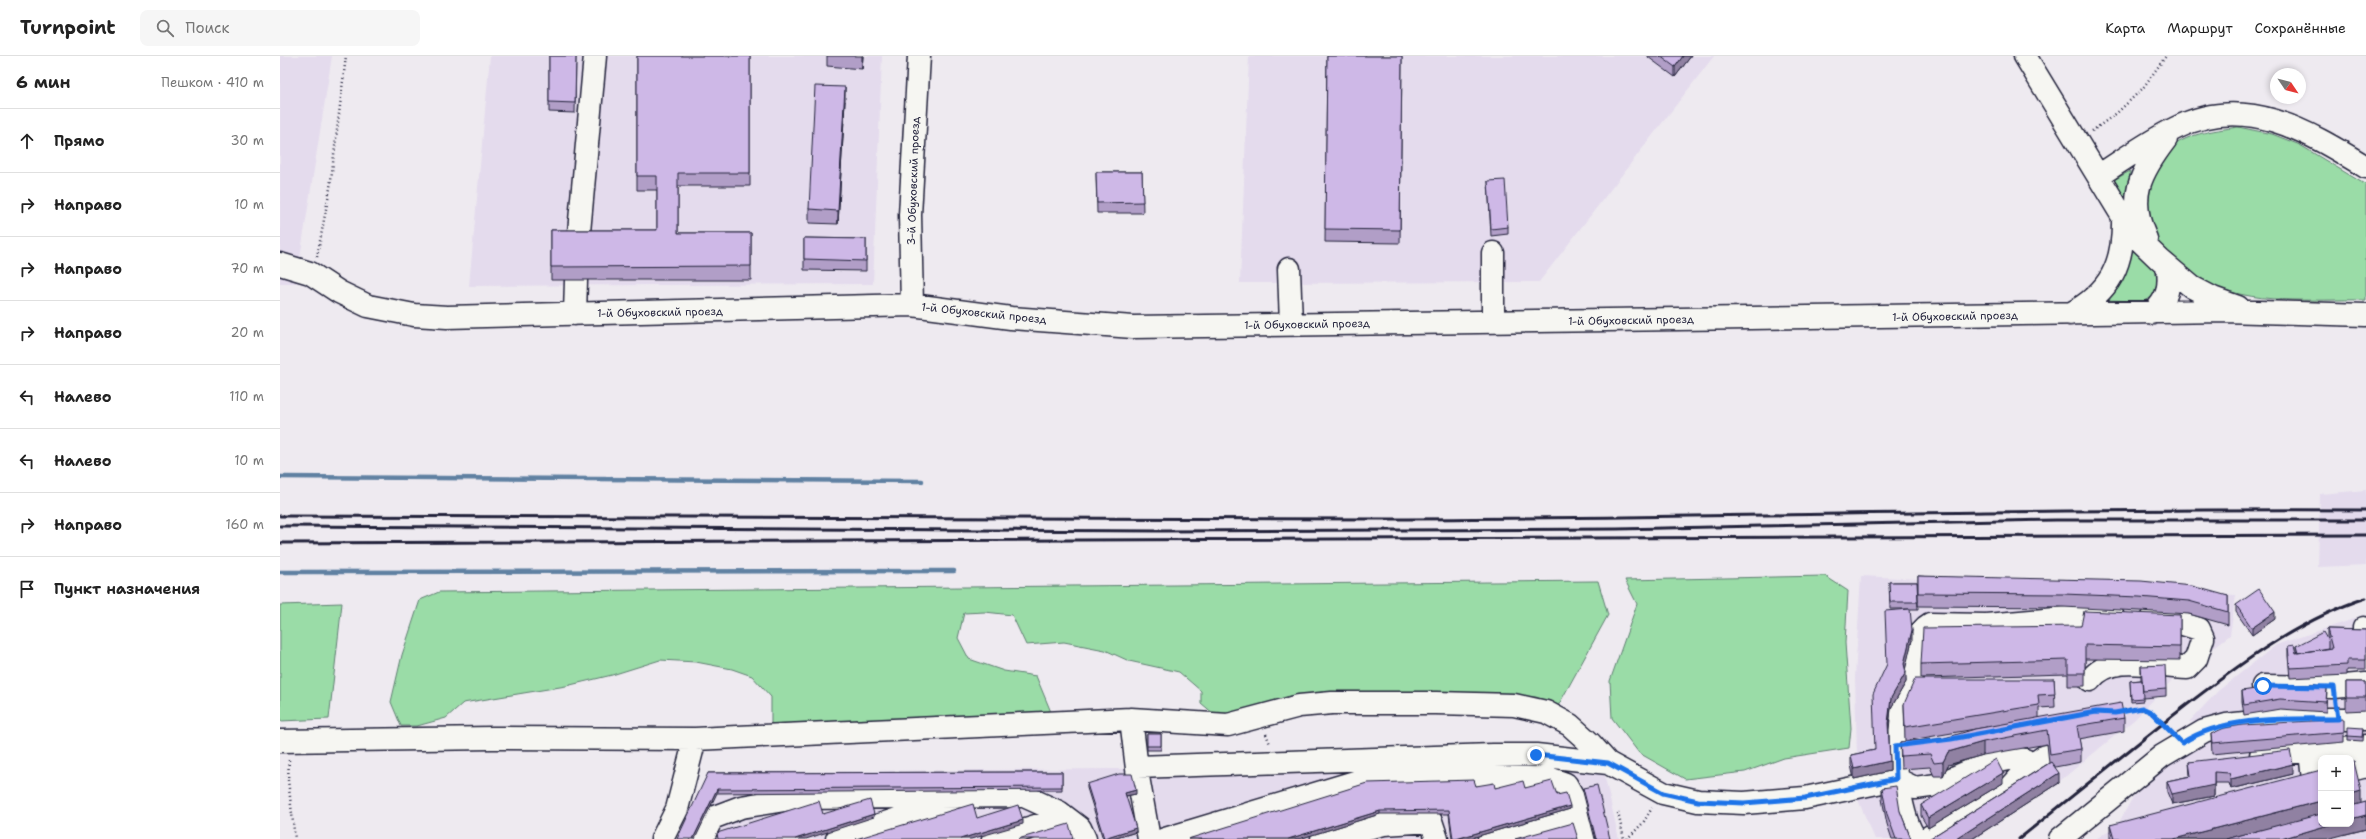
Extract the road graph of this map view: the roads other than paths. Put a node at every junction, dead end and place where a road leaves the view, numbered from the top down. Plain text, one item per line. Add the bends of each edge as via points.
1 (595, 56) edge
2 (919, 56) edge
3 (2024, 56) edge
4 (2176, 128) junction
5 (2366, 167) edge
6 (2098, 176) junction
7 (2123, 219) junction
8 (578, 243) edge
9 (1493, 253) dead end
10 (280, 264) edge
11 (2164, 264) junction
12 (1289, 269) dead end
13 (576, 280) edge
14 (912, 305) junction
15 (2258, 311) junction
16 (2153, 313) junction
17 (575, 314) junction
18 (2070, 314) junction
19 (2366, 315) edge
20 (1493, 322) junction
21 (1291, 324) junction
22 (2090, 680) dead end
23 (2366, 684) edge
24 (2263, 686) edge
25 (2334, 687) junction
26 (1131, 719) junction
27 (2338, 719) junction
28 (2366, 719) edge
29 (694, 739) junction
30 (285, 741) edge
31 (2366, 746) edge
32 (2310, 751) junction
33 (2241, 757) edge
34 (1608, 763) junction
35 (2366, 766) edge
36 (1136, 767) junction
37 (2354, 769) edge
38 (1896, 779) junction
39 (2317, 779) edge
40 (2290, 785) edge
41 (965, 796) junction
42 (1579, 814) junction
43 (1065, 817) junction
44 (1336, 837) edge
45 (662, 839) edge
46 (702, 839) edge
47 (837, 839) edge
48 (993, 839) edge
49 (1084, 839) edge
50 (1149, 839) edge
51 (1165, 839) edge
52 (1437, 839) edge
53 (1489, 839) edge
54 (1585, 839) edge
55 (1918, 839) edge
56 (1926, 839) edge
57 (2060, 839) edge

1 - 8 street
2 - 14 street, 3-й Обуховский проезд via 910,215
3 - 6 street
4 - 5 street via 2219,115 2262,117 2287,124
4 - 6 street
4 - 11 street via 2147,164 2137,196 2136,214 2141,229
6 - 7 street
7 - 11 street via 2134,235
7 - 18 street via 2122,247 2118,264 2110,280 2087,305
9 - 20 street
10 - 17 street, 1-й Обуховский проезд via 310,273 339,292 368,306 414,315 447,317
11 - 15 street via 2192,287 2213,298
11 - 16 street via 2168,294 2163,304
12 - 21 street
13 - 17 street
14 - 17 street, 1-й Обуховский проезд
14 - 21 street, 1-й Обуховский проезд via 1011,318 1133,326
15 - 16 street, 1-й Обуховский проезд
15 - 19 street
16 - 18 street, 1-й Обуховский проезд
18 - 20 street, 1-й Обуховский проезд
20 - 21 street, 1-й Обуховский проезд
22 - 38 street via 2097,671 2113,665 2151,664 2187,668 2196,658 2204,638 2199,630 2173,621 2132,617 2078,617 1978,626 1930,624 1923,628 1916,644 1918,685 1898,713 1894,728 1903,746
23 - 25 street
24 - 25 street
25 - 27 street
26 - 29 street
26 - 34 street via 1228,725 1299,706 1332,703 1514,705 1546,712 1570,724
26 - 36 street
27 - 28 street
27 - 57 street via 2281,719 2226,725 2204,731 2162,756
29 - 30 street
29 - 45 street via 677,809
31 - 32 street
32 - 33 street
32 - 39 street
34 - 36 street via 1536,755 1507,755
34 - 38 street via 1659,791 1698,801 1744,803 1805,798
35 - 37 street
36 - 50 street
38 - 55 street via 1909,826
38 - 56 street via 1915,788 1937,785 1988,763 2015,758 2038,761 2011,787
39 - 40 street
41 - 43 street via 1024,796
41 - 46 street via 797,798 741,807 712,818
41 - 47 street
42 - 51 street via 1576,802 1566,784 1549,778 1393,775 1368,778
42 - 53 street
42 - 54 street
43 - 48 street
43 - 49 street via 1080,828
44 - 52 street via 1384,824 1430,821

